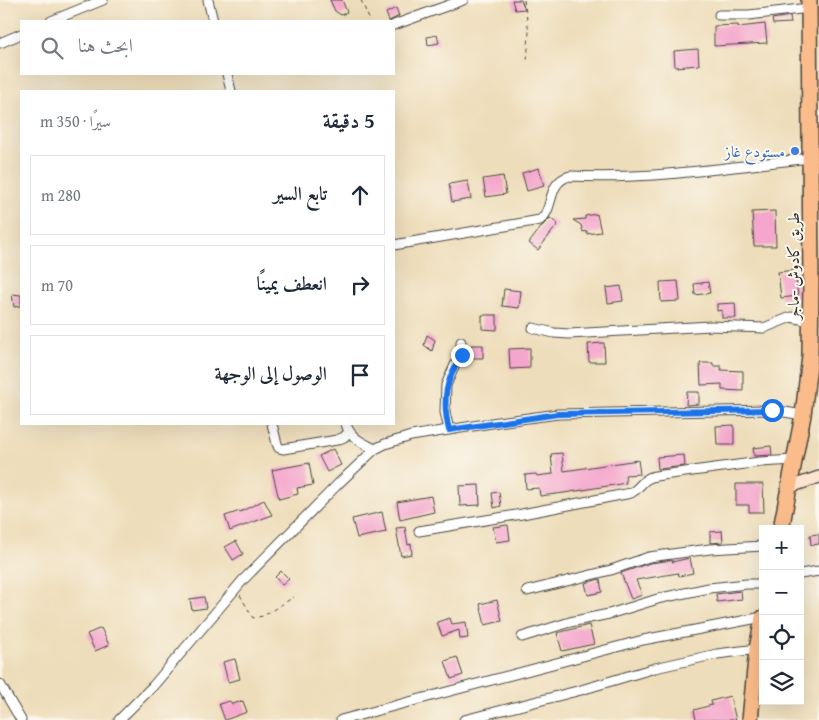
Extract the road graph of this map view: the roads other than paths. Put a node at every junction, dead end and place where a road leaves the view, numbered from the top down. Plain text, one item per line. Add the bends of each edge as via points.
1 (103, 0) edge
2 (208, 0) edge
3 (460, 1) edge
4 (809, 4) edge
5 (719, 15) dead end
6 (53, 20) edge
7 (213, 20) edge
8 (395, 25) edge
9 (20, 34) edge
10 (0, 43) edge
11 (227, 75) edge
12 (814, 85) edge
13 (232, 90) edge
14 (810, 158) junction
15 (395, 245) edge
16 (815, 247) edge
17 (810, 321) junction
18 (532, 328) dead end
19 (462, 342) dead end
20 (814, 356) edge
21 (803, 415) junction
22 (272, 425) edge
23 (347, 428) edge
24 (449, 430) junction
25 (375, 449) junction
26 (795, 460) junction
27 (819, 477) edge
28 (790, 487) junction
29 (782, 525) edge
30 (420, 531) dead end
31 (759, 546) edge
32 (819, 571) edge
33 (804, 573) edge
34 (759, 584) edge
35 (527, 591) dead end
36 (759, 619) edge
37 (522, 637) dead end
38 (759, 639) edge
39 (757, 650) junction
40 (0, 684) edge
41 (21, 720) edge
42 (119, 720) edge
43 (341, 720) edge
44 (464, 720) edge
45 (750, 720) edge

1 - 6 street
2 - 7 street
3 - 8 street
4 - 5 street via 749,15
4 - 12 highway, طريق كادوش -ماجر
9 - 10 street
11 - 13 street
12 - 14 highway, طريق كادوش -ماجر
14 - 15 street via 651,176 570,176 557,185 540,220
14 - 16 highway, طريق كادوش -ماجر
16 - 17 highway, طريق كادوش -ماجر
17 - 18 street via 791,317 764,328 711,326 569,334
17 - 20 highway, طريق كادوش -ماجر
19 - 24 street via 462,355 446,385 445,412
20 - 21 highway, طريق كادوش -ماجر
21 - 24 street via 772,410 558,414
21 - 26 highway, طريق كادوش -ماجر
22 - 23 street via 277,444 284,449 337,440 344,437
23 - 25 street via 358,440
24 - 25 street via 411,436
25 - 42 street via 235,588 153,686
26 - 28 highway, طريق كادوش -ماجر
26 - 30 street via 655,476 644,479 631,494
27 - 28 street
28 - 29 highway, طريق كادوش -ماجر
31 - 35 street via 649,557
32 - 33 street
34 - 37 street via 709,588 661,598
36 - 43 street via 643,640
38 - 39 highway
39 - 44 street via 717,654 655,668
39 - 45 highway
40 - 41 street

